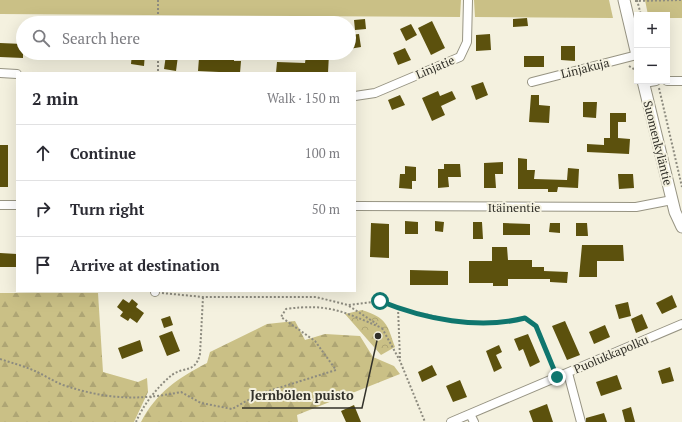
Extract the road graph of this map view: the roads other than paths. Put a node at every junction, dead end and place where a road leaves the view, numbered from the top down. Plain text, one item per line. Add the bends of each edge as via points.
1 (468, 0) edge
2 (624, 0) edge
3 (635, 48) edge
4 (634, 56) edge
5 (0, 74) edge
6 (16, 74) edge
7 (670, 81) edge
8 (682, 81) edge
9 (532, 82) dead end
10 (644, 84) edge
11 (356, 96) edge
12 (672, 200) junction
13 (0, 205) edge
14 (16, 205) edge
15 (356, 206) edge
16 (678, 212) edge
17 (682, 227) edge
18 (682, 324) edge
19 (568, 373) junction
20 (470, 414) junction
21 (451, 422) edge
22 (474, 422) edge
23 (581, 422) edge

1 - 11 street, Linjatie via 467,42 460,57 375,93
2 - 3 street
4 - 9 street, Linjakuja
5 - 6 street
7 - 8 street
10 - 12 street, Suomenkyläntie
12 - 15 street, Itäinentie via 636,207
12 - 16 street, Suomenkyläntie
13 - 14 street
16 - 17 street, Suomenkyläntie
18 - 19 street, Puolukkapolku
19 - 20 street, Puolukkapolku
19 - 23 street
20 - 21 street, Puolukkapolku
20 - 22 street

